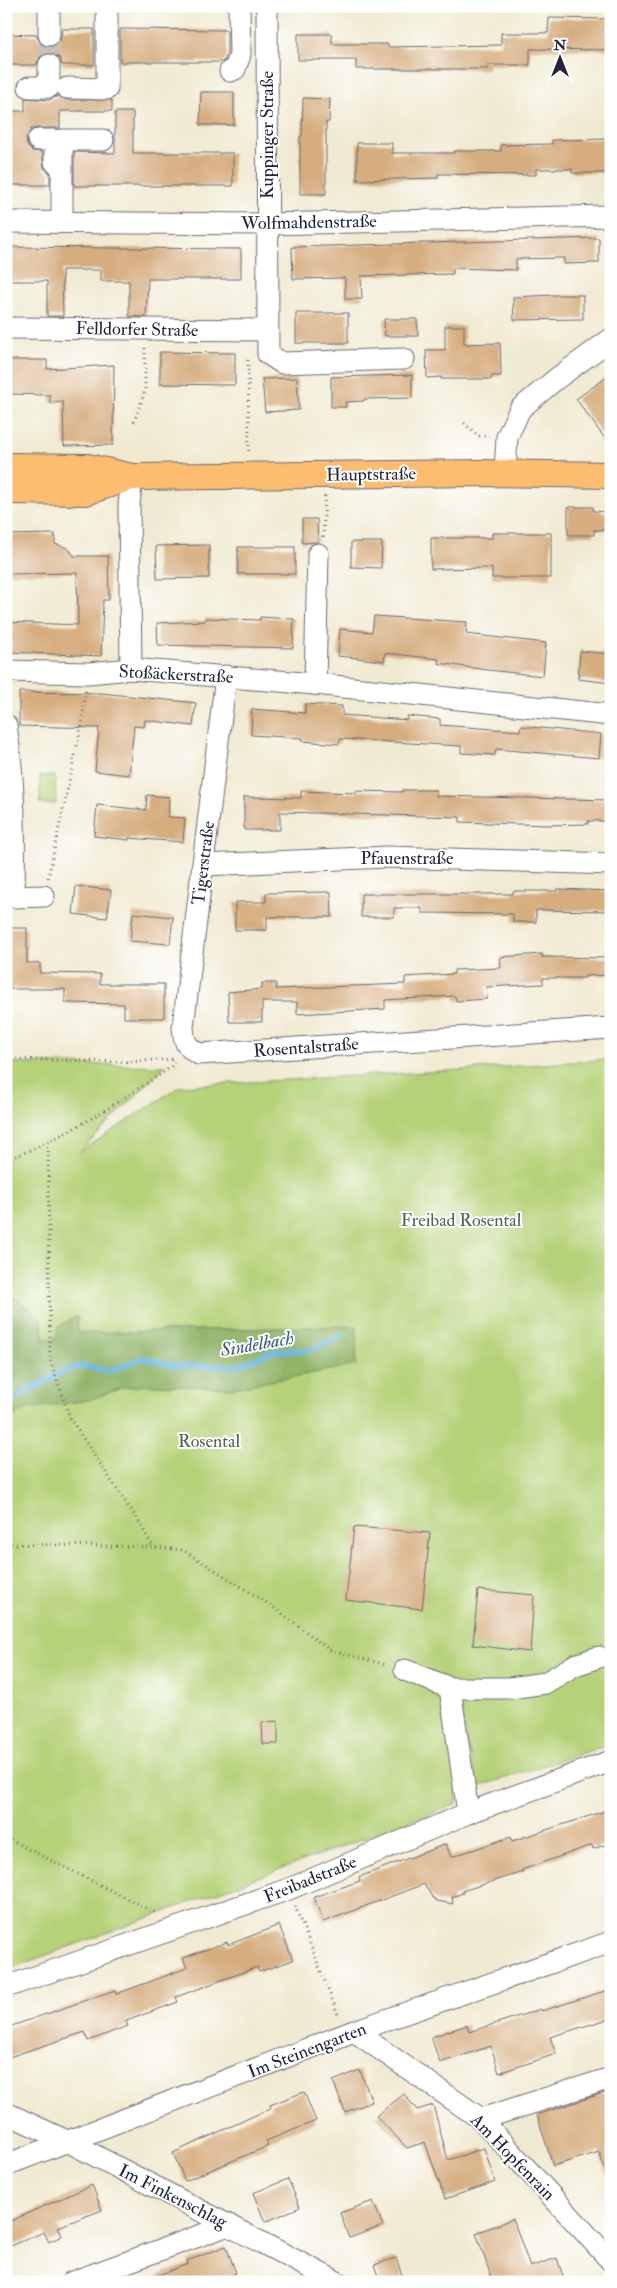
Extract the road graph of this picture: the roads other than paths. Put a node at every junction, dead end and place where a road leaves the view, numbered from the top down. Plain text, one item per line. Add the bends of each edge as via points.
1 (49, 6) edge
2 (107, 6) edge
3 (239, 6) edge
4 (267, 6) edge
5 (49, 35) tunnel mouth
6 (49, 65) tunnel mouth
7 (230, 72) dead end
8 (29, 87) dead end
9 (67, 88) dead end
10 (38, 140) dead end
11 (103, 140) dead end
12 (611, 216) edge
13 (6, 222) edge
14 (59, 222) junction
15 (268, 224) junction
16 (6, 328) edge
17 (258, 330) junction
18 (611, 340) edge
19 (404, 359) dead end
20 (6, 466) edge
21 (505, 473) junction
22 (611, 475) edge
23 (132, 477) junction
24 (6, 491) edge
25 (318, 554) road end
26 (131, 669) junction
27 (6, 671) edge
28 (226, 676) junction
29 (315, 684) junction
30 (611, 716) edge
31 (6, 725) edge
32 (611, 864) edge
33 (203, 865) junction
34 (44, 896) road end
35 (611, 1028) edge
36 (183, 1054) joint
37 (599, 1657) dead end
38 (405, 1670) road end
39 (450, 1688) junction
40 (611, 1761) edge
41 (468, 1813) junction
42 (611, 1942) edge
43 (6, 1987) edge
44 (350, 2033) junction
45 (611, 2078) edge
46 (6, 2113) edge
47 (480, 2119) junction
48 (70, 2142) junction
49 (6, 2165) edge
50 (229, 2225) junction
51 (611, 2261) edge
52 (72, 2282) edge
53 (337, 2282) edge

1 - 5 street
2 - 9 street via 107,89
3 - 7 street via 240,55 236,69
4 - 15 street, Kuppinger Straße
6 - 8 street via 49,87
10 - 14 street via 55,140
11 - 14 street via 62,140
12 - 15 street, Wolfmahdenstraße
13 - 14 street, Wolfmahdenstraße
14 - 15 street, Wolfmahdenstraße
15 - 17 street, Kuppinger Straße
16 - 17 street, Felldorfer Straße
17 - 19 street, Kuppinger Straße via 268,354 282,363
18 - 21 street via 520,409 508,436
20 - 23 main road, Hauptstraße via 86,467
21 - 22 main road, Hauptstraße
21 - 23 main road, Hauptstraße
23 - 24 main road, Hauptstraße via 86,492
23 - 26 street via 129,505
25 - 29 street
26 - 27 street, Stoßäckerstraße via 88,673
26 - 28 street, Stoßäckerstraße
28 - 29 street, Stoßäckerstraße
28 - 33 street, Tigerstraße
29 - 30 street, Stoßäckerstraße
31 - 34 street via 13,777 14,896
32 - 33 street, Pfauenstraße via 387,857
33 - 36 street, Tigerstraße
35 - 36 street, Rosentalstraße
37 - 39 street via 575,1665 545,1683 510,1688
38 - 39 street
39 - 41 street
40 - 41 street, Freibadstraße
41 - 43 street, Freibadstraße via 289,1889
42 - 44 street, Im Steinengarten
44 - 47 street, Am Hopfenrain
44 - 48 street, Im Steinengarten
45 - 47 street
46 - 48 street, Im Finkenschlag
47 - 51 street, Am Hopfenrain
48 - 49 street, Im Steinengarten
48 - 50 street, Im Finkenschlag
50 - 52 street
50 - 53 street, Im Finkenschlag

